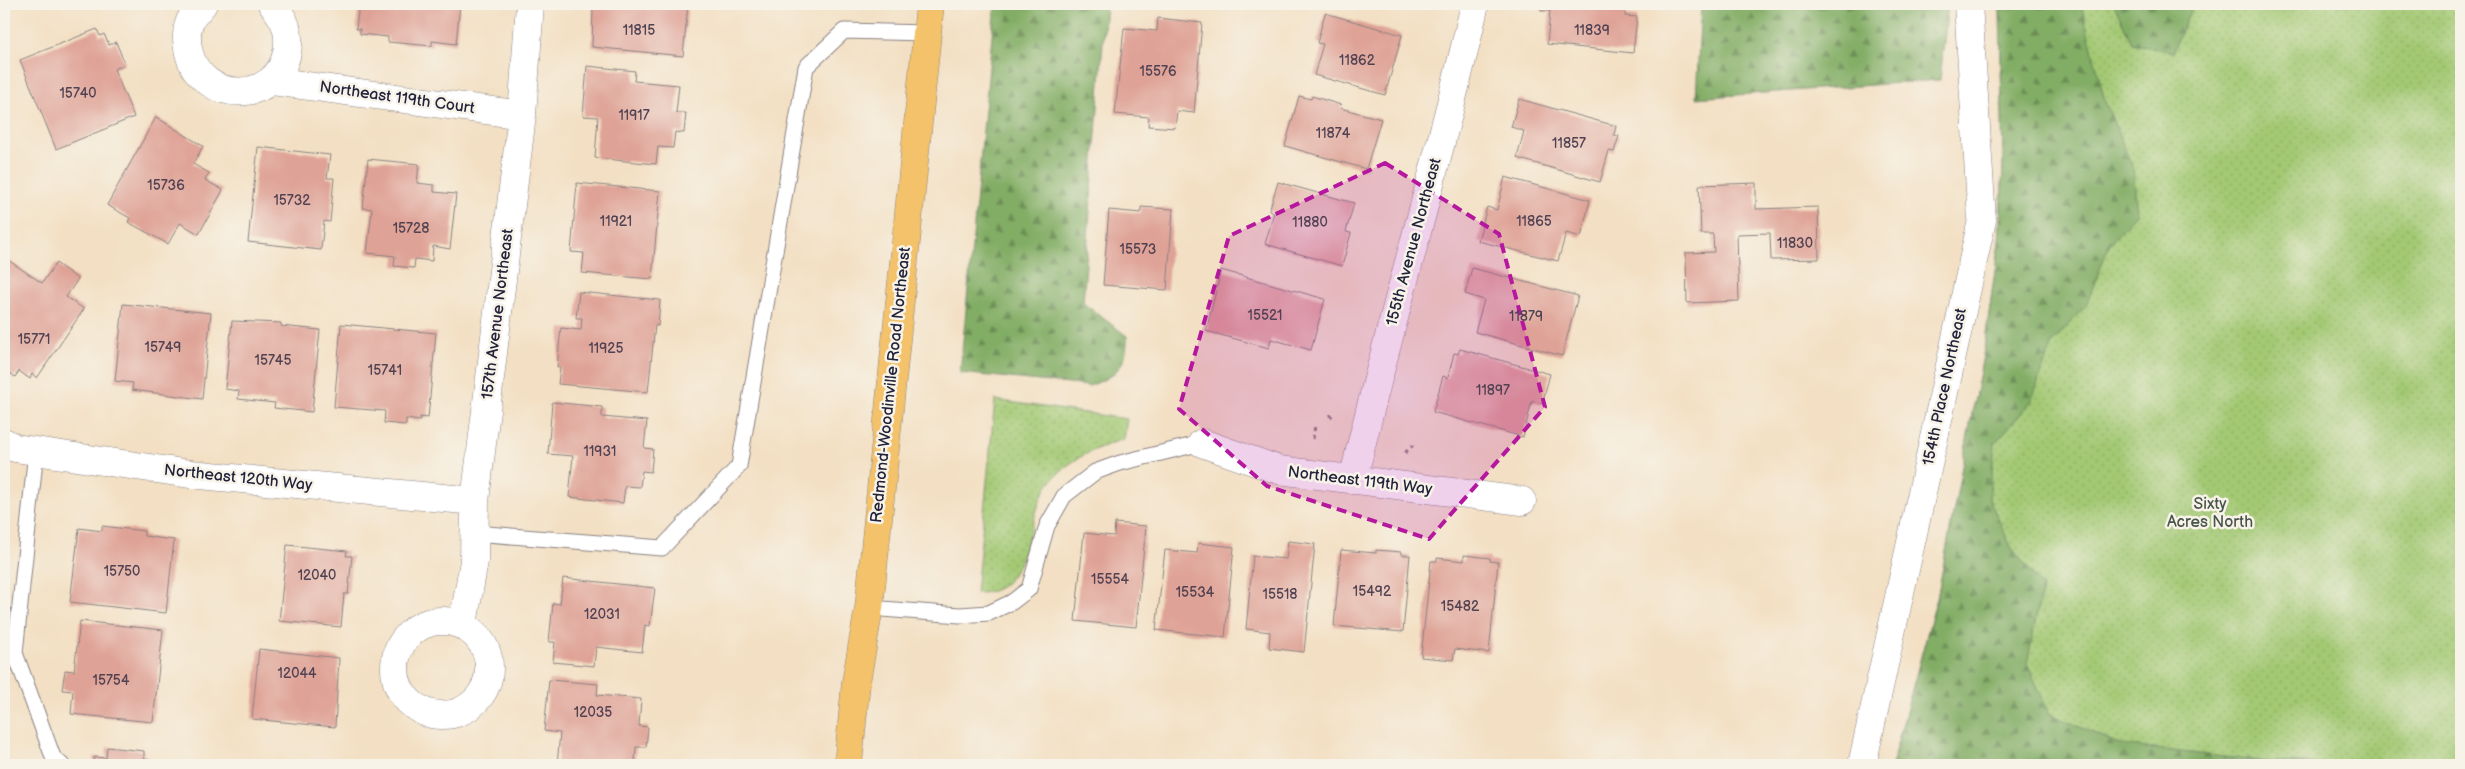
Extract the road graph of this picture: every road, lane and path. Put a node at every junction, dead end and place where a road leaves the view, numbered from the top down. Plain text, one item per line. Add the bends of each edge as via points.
1 (203, 4) edge
2 (272, 4) edge
3 (530, 4) edge
4 (930, 4) edge
5 (1476, 4) edge
6 (1968, 4) edge
7 (927, 33) junction
8 (271, 81) junction
9 (522, 115) junction
10 (1315, 425) dead end
11 (1314, 439) dead end
12 (4, 442) edge
13 (1202, 443) joint
14 (1413, 444) dead end
15 (36, 451) junction
16 (1404, 453) dead end
17 (1353, 480) junction
18 (475, 501) junction
19 (1522, 501) dead end
20 (474, 533) junction
21 (869, 608) junction
22 (463, 624) dead end
23 (62, 765) edge
24 (848, 765) edge
25 (1862, 765) edge

1 - 8 street via 190,20 186,43 192,65 207,83 228,92 251,91
2 - 8 street via 284,17 290,39 285,62
3 - 9 street, 157th Avenue Northeast
4 - 7 main road, Redmond-Woodinville Road Northeast
5 - 17 street, 155th Avenue Northeast
6 - 25 street, 154th Place Northeast via 1982,220
7 - 20 lane via 844,31 806,67 739,466 662,548
7 - 21 main road, Redmond-Woodinville Road Northeast
8 - 9 street, Northeast 119th Court
9 - 18 street, 157th Avenue Northeast
10 - 11 path
12 - 15 street, Northeast 120th Way via 15,448
13 - 17 street, Northeast 119th Way via 1278,470
13 - 21 lane via 1095,472 1064,496 1047,526 1029,589 1012,602 989,613 960,615
14 - 16 path
15 - 18 street, Northeast 120th Way via 190,474
15 - 23 lane via 15,653 53,757
17 - 19 street, Northeast 119th Way
18 - 20 street, 157th Avenue Northeast
20 - 22 street, 157th Avenue Northeast via 474,561
21 - 24 main road, Redmond-Woodinville Road Northeast via 856,682

